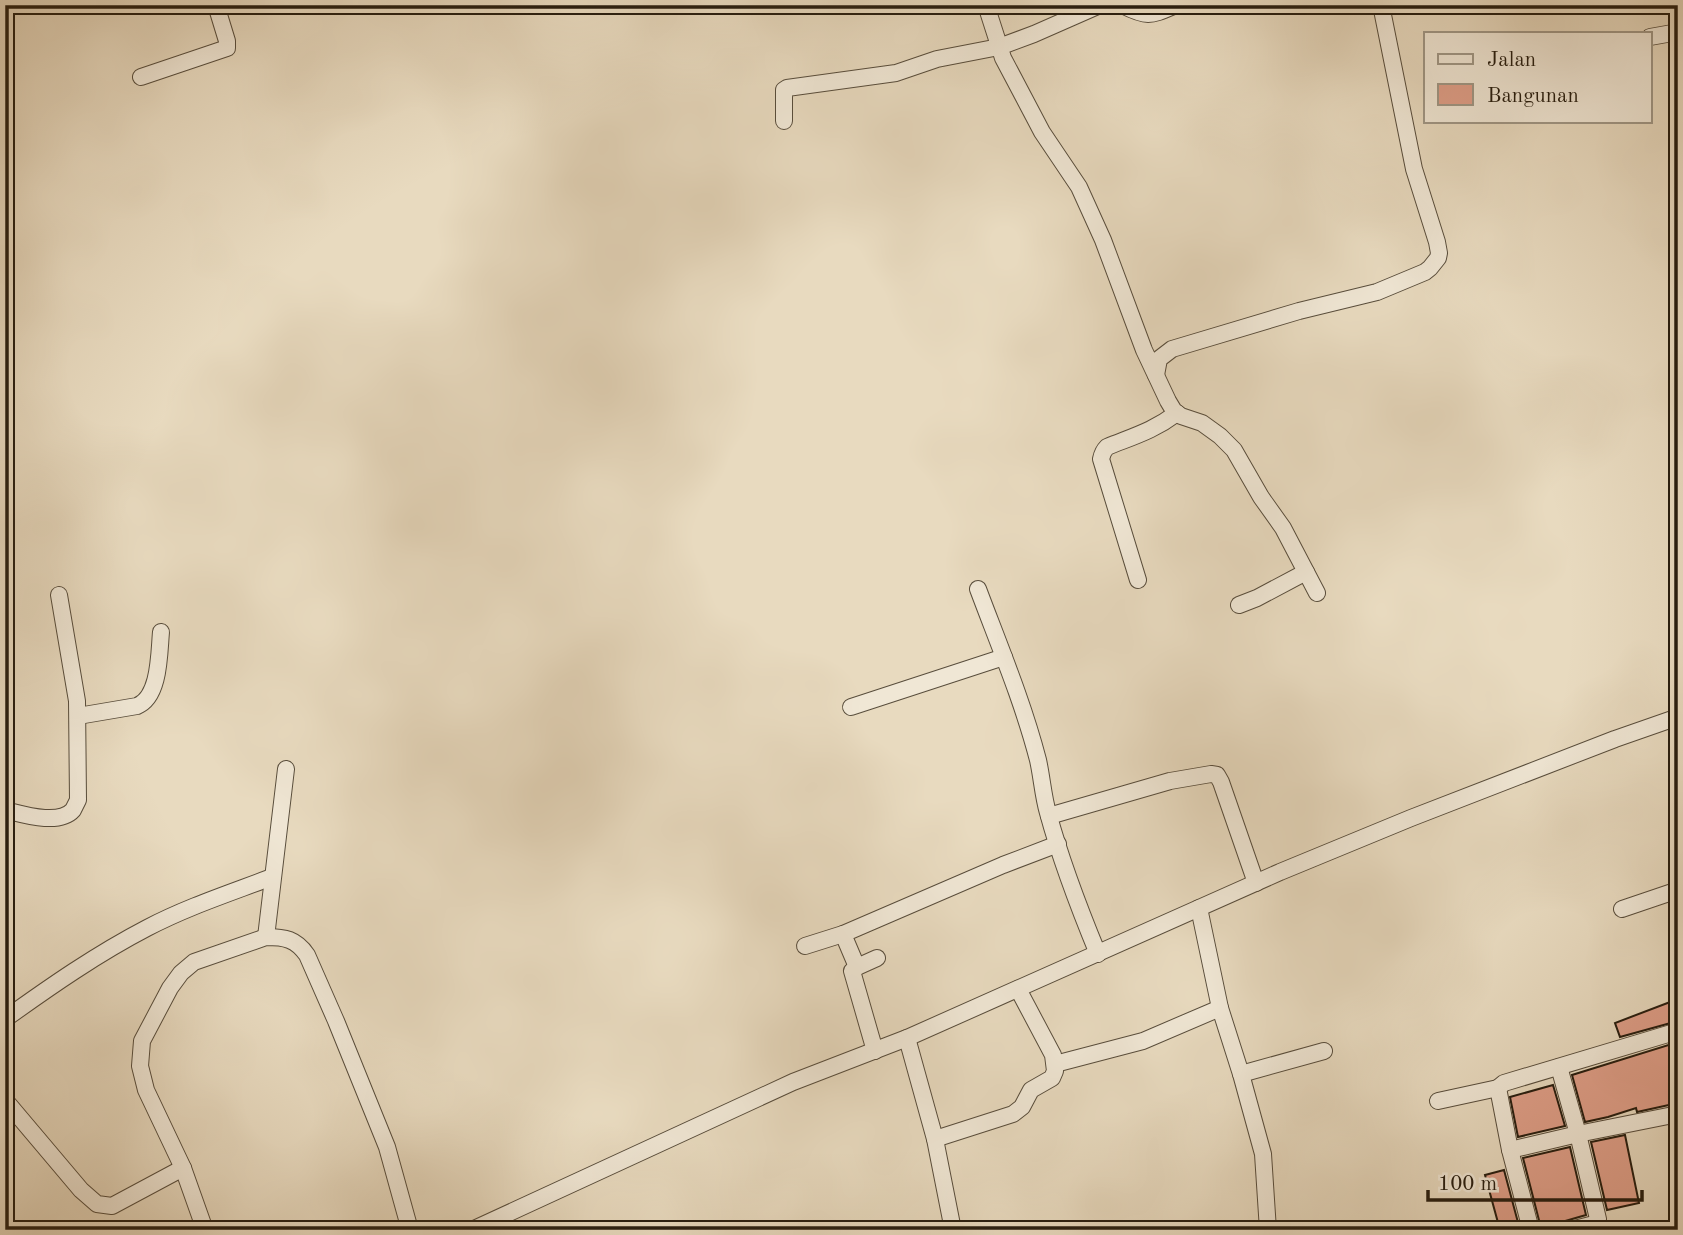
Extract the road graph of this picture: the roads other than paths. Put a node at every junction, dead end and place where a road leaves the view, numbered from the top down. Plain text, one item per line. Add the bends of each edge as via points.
1 (216, 5) edge
2 (986, 5) edge
3 (1100, 5) edge
4 (1122, 5) edge
5 (1176, 5) edge
6 (1381, 5) edge
7 (1678, 32) edge
8 (1652, 37) edge
9 (999, 47) junction
10 (141, 77) dead end
11 (784, 121) dead end
12 (1156, 375) junction
13 (1177, 413) junction
14 (1306, 572) junction
15 (1138, 580) dead end
16 (978, 589) dead end
17 (1317, 593) dead end
18 (59, 595) dead end
19 (1239, 605) dead end
20 (161, 632) dead end
21 (1004, 657) junction
22 (851, 707) dead end
23 (78, 716) junction
24 (1678, 717) edge
25 (286, 769) dead end
26 (5, 810) edge
27 (1049, 816) junction
28 (1058, 844) junction
29 (272, 877) junction
30 (1256, 883) junction
31 (1678, 890) edge
32 (1199, 908) junction
33 (1622, 909) dead end
34 (843, 934) junction
35 (266, 937) junction
36 (805, 946) dead end
37 (1098, 954) junction
38 (877, 958) dead end
39 (857, 967) junction
40 (1018, 989) junction
41 (1220, 1008) junction
42 (5, 1019) edge
43 (1678, 1031) edge
44 (907, 1038) junction
45 (875, 1051) junction
46 (1324, 1051) dead end
47 (1055, 1064) junction
48 (1559, 1067) junction
49 (1241, 1074) junction
50 (1498, 1088) junction
51 (5, 1100) edge
52 (1438, 1101) dead end
53 (1678, 1114) edge
54 (1578, 1133) junction
55 (935, 1139) junction
56 (1510, 1150) junction
57 (183, 1168) junction
58 (497, 1224) edge
59 (205, 1230) edge
60 (411, 1230) edge
61 (472, 1230) edge
62 (953, 1230) edge
63 (1268, 1230) edge
64 (1531, 1230) edge
65 (1571, 1230) edge

1 - 10 street via 227,48
2 - 9 street
3 - 9 street
4 - 5 street via 1146,15
6 - 12 street via 1411,157 1438,258 1425,272 1377,292 1172,349 1159,359
7 - 8 street
9 - 11 street via 937,59 897,73 787,88
9 - 12 street via 1042,132 1079,187
12 - 13 street
13 - 14 street via 1202,423 1234,450
13 - 15 street via 1143,434 1107,447 1101,455
14 - 17 street
14 - 19 street
16 - 21 street
18 - 23 street
20 - 23 street via 157,676 144,703
21 - 22 street
21 - 27 street via 1038,762
23 - 26 street via 78,800 74,810 57,818
24 - 30 street via 1411,818
25 - 29 street
27 - 28 street
27 - 30 street via 1170,781 1217,775
28 - 34 street
28 - 37 street
29 - 35 street
29 - 42 street via 148,928
30 - 32 street
31 - 33 street
32 - 37 street
32 - 41 street
34 - 36 street
34 - 39 street
35 - 57 street via 186,967 142,1041 141,1076
35 - 60 street via 294,941 307,955 387,1147
37 - 40 street
38 - 39 street
39 - 45 street via 852,971
40 - 44 street
40 - 47 street
41 - 47 street via 1143,1041
41 - 49 street
43 - 48 street
44 - 45 street
44 - 55 street
45 - 58 street via 793,1082
46 - 49 street
47 - 55 street via 1052,1078 1031,1090 1013,1114
48 - 50 street
48 - 54 street
49 - 63 street via 1263,1154
50 - 52 street
50 - 56 street
51 - 57 street via 97,1205 111,1206
53 - 54 street
54 - 56 street
54 - 65 street via 1598,1219
55 - 62 street
56 - 64 street
57 - 59 street
58 - 61 street

